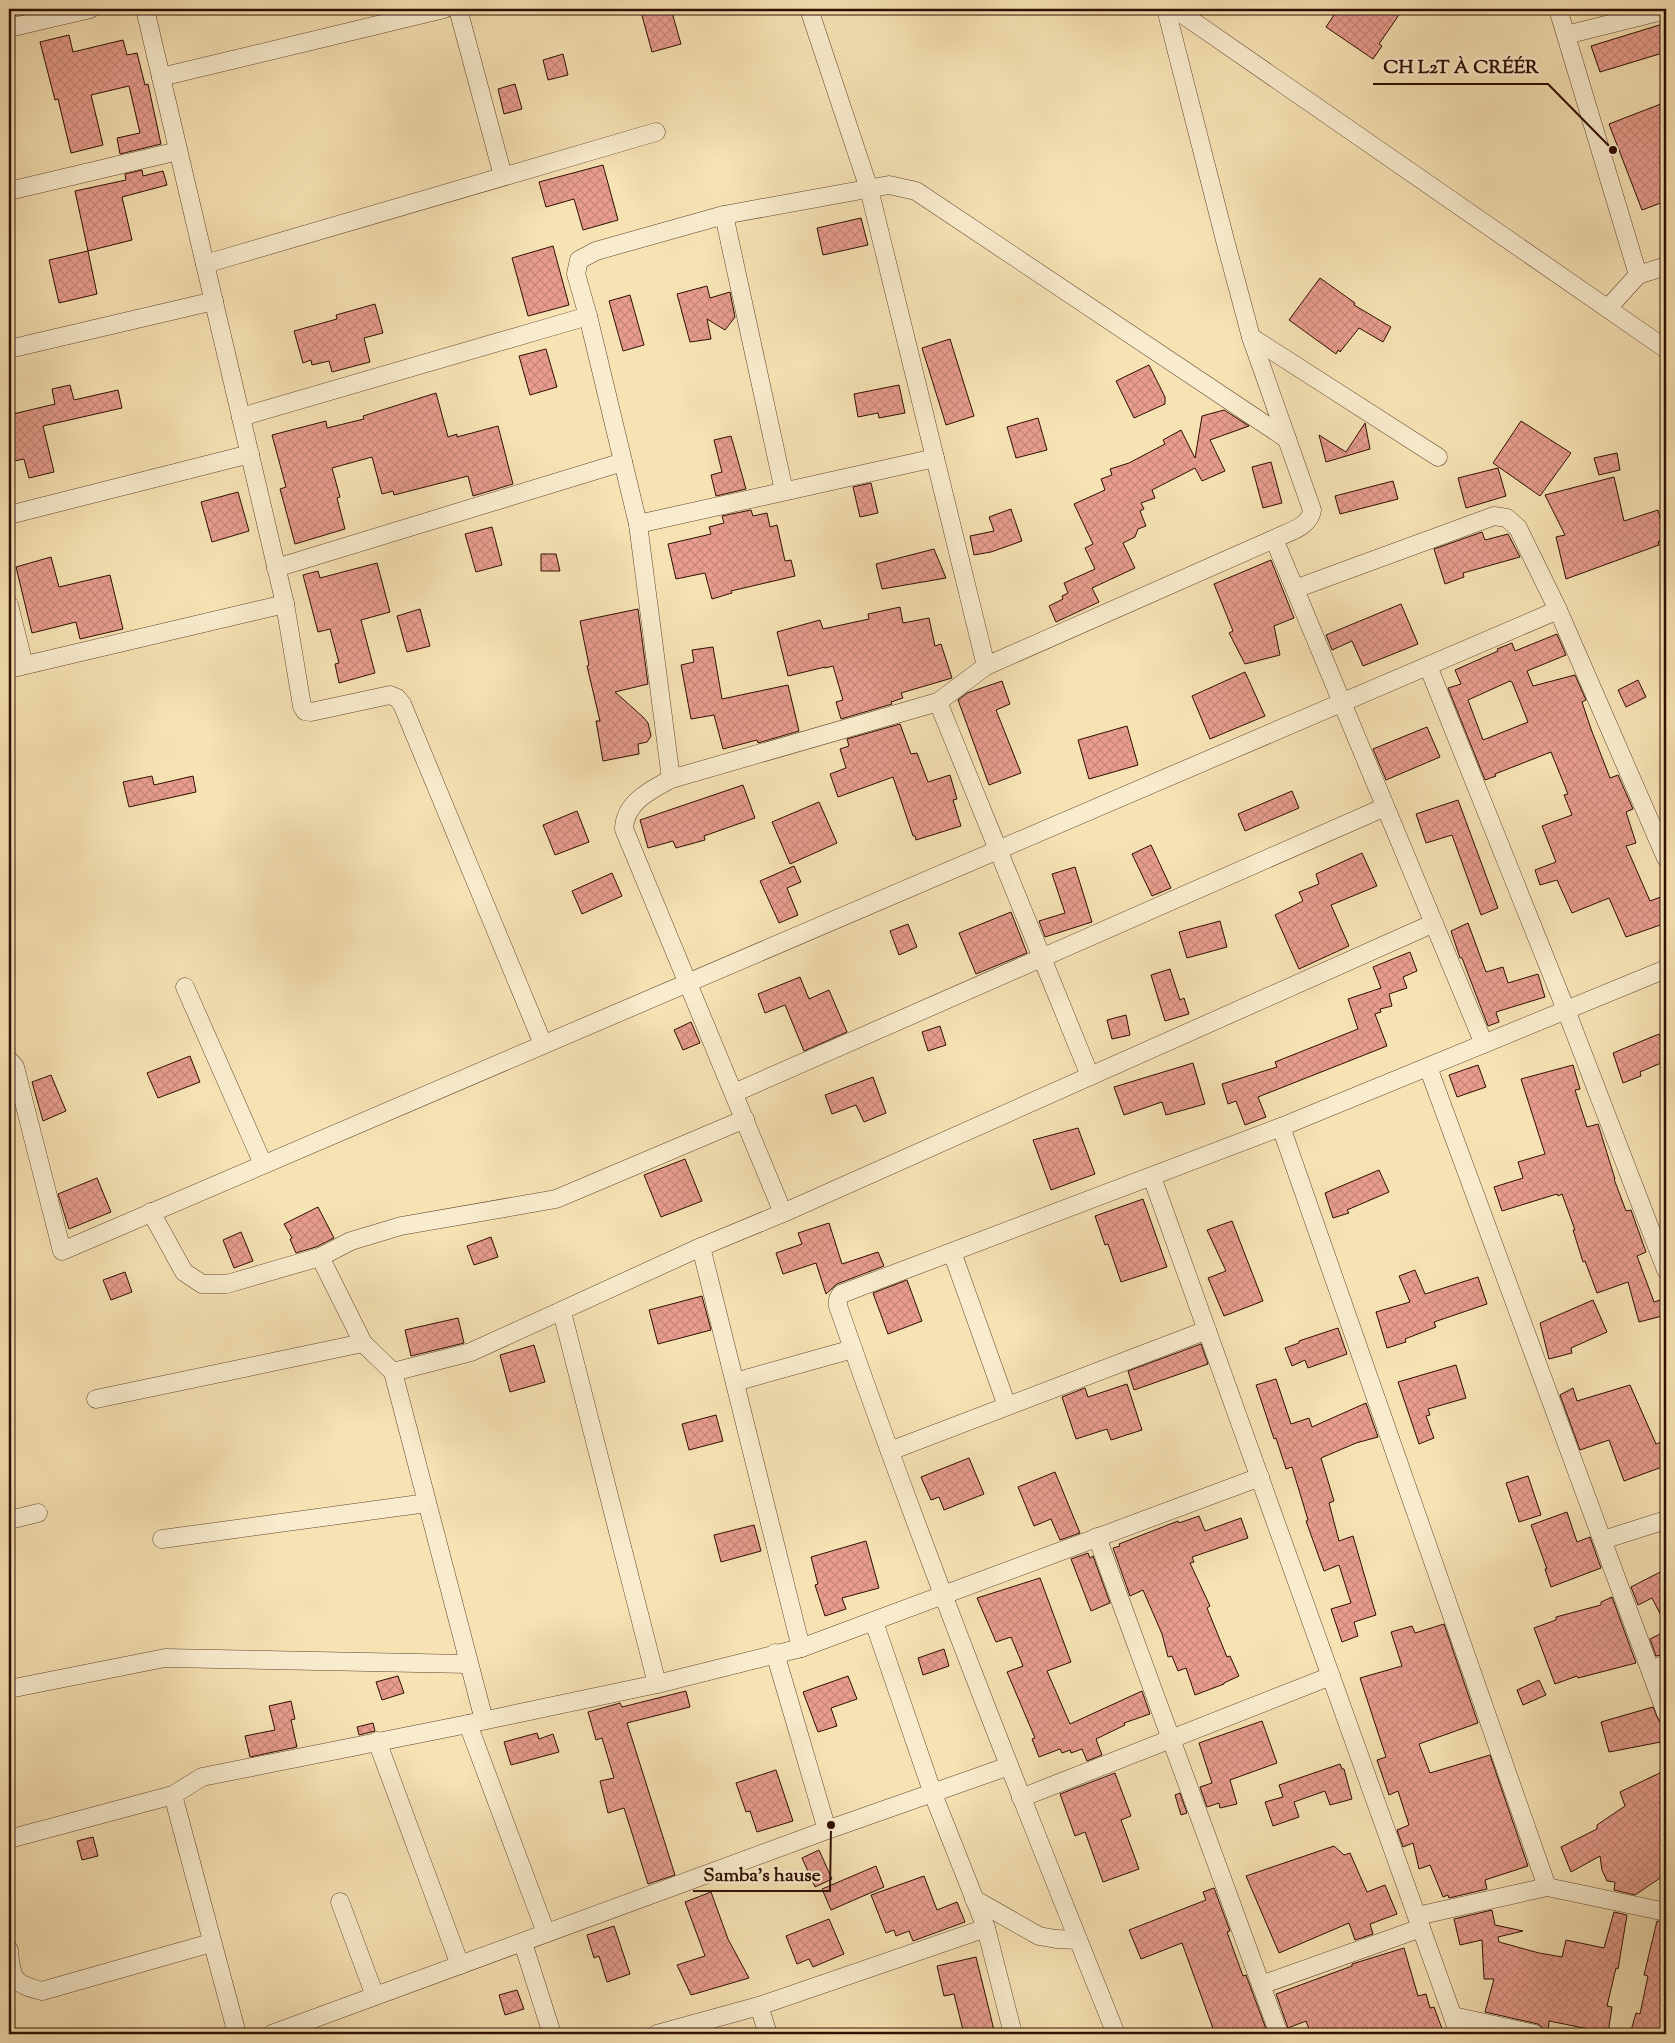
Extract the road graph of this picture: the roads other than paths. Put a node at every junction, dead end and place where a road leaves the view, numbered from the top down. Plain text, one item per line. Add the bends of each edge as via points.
1 (90, 9) edge
2 (145, 9) edge
3 (444, 9) edge
4 (458, 9) edge
5 (809, 9) edge
6 (1166, 9) edge
7 (1175, 9) edge
8 (1558, 9) edge
9 (1666, 10) edge
10 (9, 28) edge
11 (1566, 35) junction
12 (161, 77) junction
13 (656, 132) dead end
14 (178, 151) junction
15 (504, 176) junction
16 (869, 189) junction
17 (9, 191) edge
18 (724, 215) junction
19 (205, 264) junction
20 (1666, 266) edge
21 (1638, 275) junction
22 (214, 301) junction
23 (1608, 308) junction
24 (588, 316) junction
25 (1251, 336) junction
26 (9, 349) edge
27 (1665, 350) edge
28 (241, 417) junction
29 (1287, 439) junction
30 (250, 454) junction
31 (1438, 457) dead end
32 (935, 458) junction
33 (623, 462) junction
34 (784, 491) junction
35 (9, 515) edge
36 (638, 524) junction
37 (1274, 539) junction
38 (276, 568) junction
39 (1295, 589) junction
40 (285, 604) junction
41 (9, 605) edge
42 (1558, 610) junction
43 (986, 666) junction
44 (1428, 666) junction
45 (16, 667) edge
46 (938, 702) junction
47 (1342, 702) junction
48 (671, 779) junction
49 (1385, 806) junction
50 (998, 850) junction
51 (1666, 858) edge
52 (1434, 923) junction
53 (1042, 958) junction
54 (1666, 969) edge
55 (688, 982) junction
56 (185, 987) dead end
57 (1566, 1010) junction
58 (544, 1044) junction
59 (1484, 1044) junction
60 (9, 1060) edge
61 (1428, 1066) junction
62 (1090, 1076) junction
63 (734, 1093) junction
64 (745, 1119) junction
65 (1282, 1127) junction
66 (264, 1164) junction
67 (1152, 1177) junction
68 (151, 1212) junction
69 (783, 1213) junction
70 (701, 1247) junction
71 (952, 1252) junction
72 (320, 1257) junction
73 (1666, 1270) edge
74 (562, 1312) junction
75 (1207, 1330) junction
76 (363, 1343) junction
77 (854, 1350) junction
78 (393, 1372) junction
79 (734, 1382) junction
80 (96, 1399) dead end
81 (1007, 1406) junction
82 (890, 1451) junction
83 (1260, 1477) junction
84 (427, 1503) junction
85 (38, 1513) dead end
86 (9, 1520) edge
87 (1666, 1520) edge
88 (1097, 1537) junction
89 (162, 1540) dead end
90 (1603, 1540) junction
91 (943, 1595) junction
92 (874, 1622) junction
93 (801, 1648) junction
94 (775, 1653) junction
95 (468, 1664) junction
96 (1658, 1667) edge
97 (1331, 1676) junction
98 (657, 1684) junction
99 (9, 1689) edge
100 (1666, 1713) edge
101 (476, 1722) junction
102 (1171, 1738) junction
103 (377, 1741) junction
104 (1010, 1766) junction
105 (934, 1794) junction
106 (172, 1795) junction
107 (1021, 1798) junction
108 (827, 1830) junction
109 (9, 1839) edge
110 (1548, 1887) junction
111 (974, 1899) junction
112 (340, 1902) dead end
113 (1666, 1912) edge
114 (1419, 1922) junction
115 (986, 1928) junction
116 (546, 1933) junction
117 (1078, 1940) junction
118 (211, 1943) junction
119 (523, 1943) junction
120 (9, 1950) edge
121 (460, 1965) junction
122 (1261, 1985) junction
123 (376, 1996) junction
124 (758, 2006) junction
125 (1453, 2016) junction
126 (237, 2034) edge
127 (272, 2034) edge
128 (552, 2034) edge
129 (657, 2034) edge
130 (768, 2034) edge
131 (1013, 2034) edge
132 (1116, 2034) edge
133 (1279, 2034) edge
134 (1459, 2034) edge
135 (1535, 2034) edge

1 - 10 street
2 - 12 street
3 - 12 street
4 - 15 street
5 - 16 street
6 - 25 street
7 - 23 street
8 - 11 street
9 - 11 street
11 - 21 street
12 - 14 street
13 - 15 street
14 - 17 street
14 - 19 street
15 - 19 street
16 - 18 street
16 - 29 street via 889,185 916,191
16 - 32 street
18 - 24 street via 596,251 579,260 576,274
18 - 34 street
19 - 22 street
20 - 21 street
21 - 23 street
22 - 26 street
22 - 28 street
23 - 27 street
24 - 28 street
24 - 33 street
25 - 29 street
25 - 31 street
28 - 30 street
29 - 37 street via 1312,510 1311,518
30 - 35 street
30 - 38 street
32 - 34 street
32 - 43 street
33 - 36 street
33 - 38 street
34 - 36 street
36 - 48 street
37 - 39 street
37 - 43 street
38 - 40 street
39 - 42 street via 1494,516 1507,518 1518,528
39 - 47 street
40 - 45 street
40 - 58 street via 305,711 390,695 402,704
41 - 45 street
42 - 44 street
42 - 51 street
43 - 46 street
44 - 47 street
44 - 57 street
46 - 48 street
46 - 50 street
47 - 49 street
47 - 50 street
48 - 55 street via 639,798 624,820 624,829
49 - 52 street
49 - 53 street
50 - 53 street
50 - 55 street
52 - 59 street
52 - 62 street
53 - 62 street
53 - 63 street
54 - 57 street
55 - 58 street
55 - 63 street
56 - 66 street
57 - 59 street
57 - 73 street
58 - 66 street
59 - 61 street
60 - 68 street via 15,1067 62,1251
61 - 65 street
61 - 90 street
62 - 69 street
63 - 64 street
64 - 69 street
64 - 72 street via 556,1199 401,1226 351,1241
65 - 67 street
65 - 110 street
66 - 68 street
67 - 71 street
67 - 75 street
68 - 72 street via 184,1272 202,1284 227,1284
69 - 70 street
70 - 74 street
70 - 79 street
71 - 77 street via 841,1294 838,1306
71 - 81 street
72 - 76 street
74 - 78 street via 471,1352
74 - 98 street
75 - 81 street
75 - 83 street
76 - 78 street
76 - 80 street
77 - 79 street
77 - 82 street
78 - 84 street
79 - 93 street
81 - 82 street
82 - 91 street
83 - 88 street
83 - 97 street
84 - 89 street
84 - 95 street
85 - 86 street
87 - 90 street
88 - 91 street
88 - 102 street
90 - 96 street
91 - 92 street
91 - 104 street
92 - 93 street
92 - 105 street
93 - 94 street
94 - 98 street
94 - 108 street
95 - 99 street via 165,1658
95 - 101 street
96 - 100 street
97 - 102 street
97 - 114 street
98 - 101 street
101 - 103 street
101 - 116 street
102 - 107 street
102 - 122 street
103 - 106 street via 202,1777
103 - 121 street
104 - 105 street
104 - 107 street
105 - 108 street
105 - 111 street
106 - 109 street
106 - 118 street
107 - 117 street
108 - 116 street
110 - 113 street
110 - 114 street
111 - 115 street
111 - 117 street via 1039,1936
112 - 123 street
114 - 122 street
114 - 125 street
115 - 124 street
115 - 131 street
116 - 119 street
117 - 132 street
118 - 120 street via 42,1991 23,1986 10,1972
118 - 126 street
119 - 121 street
119 - 128 street
121 - 123 street
122 - 133 street
123 - 127 street
124 - 129 street
124 - 130 street
125 - 134 street
125 - 135 street

